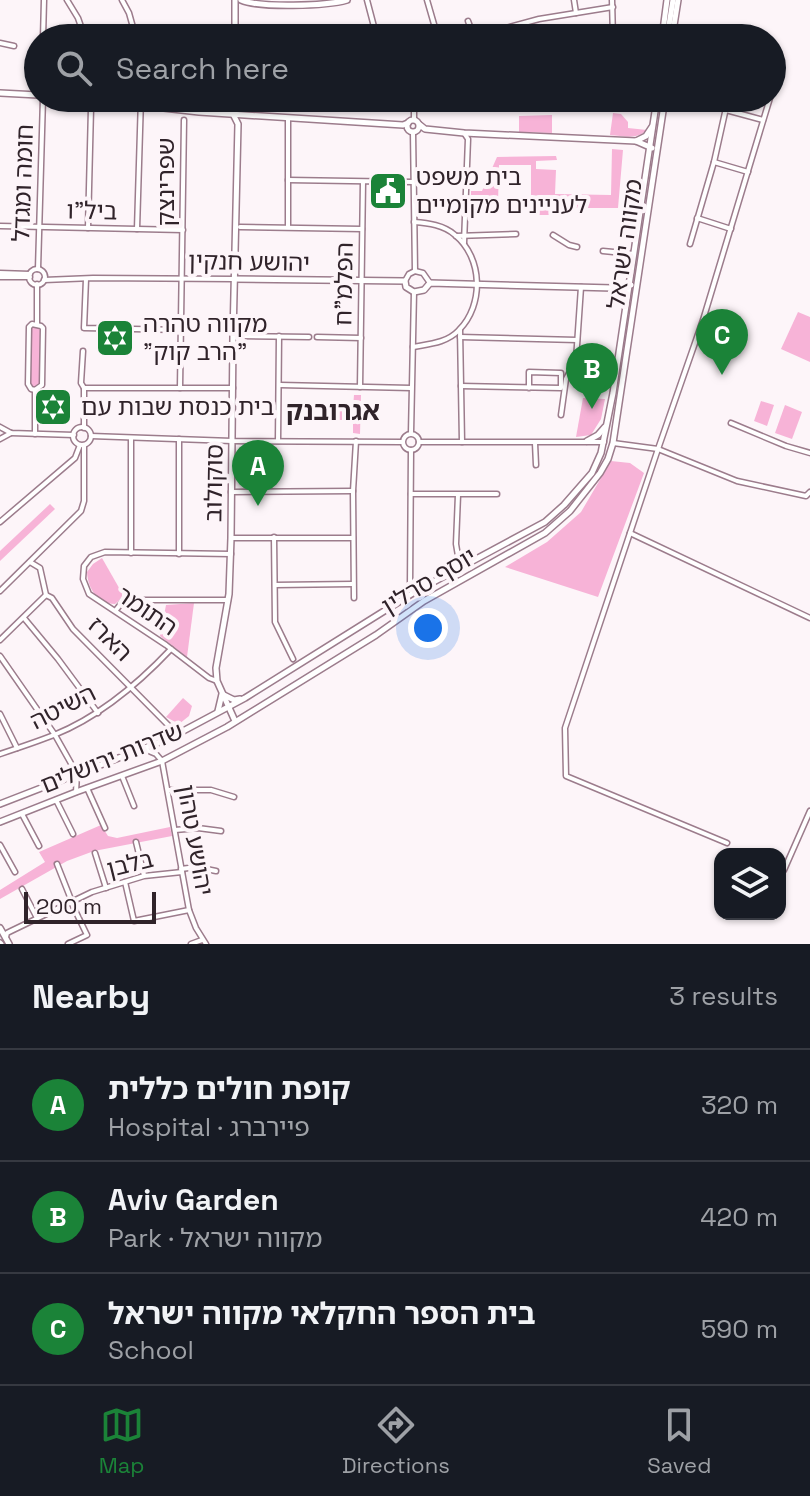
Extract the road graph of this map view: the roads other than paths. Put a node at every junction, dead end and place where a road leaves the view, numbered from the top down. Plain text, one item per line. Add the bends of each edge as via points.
1 (44, 0) edge
2 (67, 0) edge
3 (122, 0) edge
4 (240, 0) edge
5 (347, 0) edge
6 (367, 0) edge
7 (427, 0) edge
8 (574, 0) edge
9 (612, 0) edge
10 (673, 0) edge
11 (613, 7) junction
12 (576, 13) junction
13 (468, 21) dead end
14 (43, 24) edge
15 (80, 24) edge
16 (132, 24) edge
17 (237, 24) edge
18 (373, 24) edge
19 (434, 24) edge
20 (469, 24) edge
21 (520, 24) edge
22 (613, 24) edge
23 (669, 24) edge
24 (0, 43) edge
25 (14, 46) dead end
26 (0, 93) edge
27 (24, 95) edge
28 (41, 112) edge
29 (91, 112) edge
30 (141, 112) edge
31 (205, 112) edge
32 (412, 112) edge
33 (656, 112) edge
34 (663, 112) edge
35 (726, 112) edge
36 (733, 112) edge
37 (766, 112) edge
38 (233, 114) junction
39 (288, 118) junction
40 (184, 120) dead end
41 (763, 120) junction
42 (411, 121) junction
43 (655, 123) junction
44 (420, 125) junction
45 (413, 132) junction
46 (464, 133) junction
47 (636, 141) junction
48 (650, 146) junction
49 (656, 156) junction
50 (714, 162) junction
51 (748, 172) junction
52 (288, 180) junction
53 (363, 182) junction
54 (413, 182) junction
55 (697, 218) junction
56 (414, 222) junction
57 (0, 226) edge
58 (240, 227) dead end
59 (288, 227) junction
60 (41, 228) junction
61 (88, 228) junction
62 (137, 229) junction
63 (363, 229) junction
64 (731, 229) junction
65 (183, 230) junction
66 (516, 234) dead end
67 (465, 235) junction
68 (553, 235) dead end
69 (456, 236) junction
70 (690, 244) dead end
71 (464, 245) junction
72 (577, 247) dead end
73 (603, 251) dead end
74 (634, 254) junction
75 (38, 269) junction
76 (415, 271) junction
77 (0, 275) edge
78 (30, 276) junction
79 (45, 278) junction
80 (93, 278) junction
81 (86, 279) junction
82 (183, 279) junction
83 (234, 279) junction
84 (639, 280) junction
85 (363, 281) junction
86 (405, 281) junction
87 (430, 283) junction
88 (37, 284) junction
89 (478, 285) junction
90 (630, 286) junction
91 (581, 287) junction
92 (613, 288) junction
93 (414, 292) junction
94 (626, 306) junction
95 (37, 324) junction
96 (182, 330) junction
97 (460, 330) junction
98 (241, 336) dead end
99 (279, 336) junction
100 (309, 337) dead end
101 (317, 337) dead end
102 (460, 337) junction
103 (361, 338) junction
104 (577, 340) junction
105 (413, 347) junction
106 (83, 351) dead end
107 (280, 385) junction
108 (461, 386) junction
109 (360, 387) junction
110 (84, 388) junction
111 (180, 388) junction
112 (233, 388) junction
113 (411, 388) junction
114 (529, 388) junction
115 (35, 390) junction
116 (561, 415) dead end
117 (608, 422) junction
118 (731, 423) dead end
119 (0, 427) edge
120 (84, 428) junction
121 (11, 433) junction
122 (411, 433) junction
123 (35, 434) junction
124 (74, 435) junction
125 (91, 436) junction
126 (131, 438) junction
127 (0, 439) edge
128 (179, 439) junction
129 (232, 441) junction
130 (278, 441) junction
131 (356, 441) junction
132 (587, 441) junction
133 (402, 442) junction
134 (419, 442) junction
135 (462, 442) junction
136 (604, 442) junction
137 (535, 443) junction
138 (613, 443) junction
139 (82, 445) junction
140 (658, 449) junction
141 (411, 450) junction
142 (810, 453) edge
143 (75, 458) junction
144 (84, 460) junction
145 (536, 465) dead end
146 (353, 491) junction
147 (231, 492) junction
148 (810, 492) edge
149 (411, 494) junction
150 (497, 494) dead end
151 (458, 495) junction
152 (1, 518) edge
153 (630, 533) junction
154 (274, 537) junction
155 (231, 538) junction
156 (353, 538) junction
157 (131, 553) junction
158 (179, 554) junction
159 (231, 554) junction
160 (458, 556) dead end
161 (30, 562) junction
162 (353, 584) junction
163 (275, 585) junction
164 (412, 590) junction
165 (0, 591) edge
166 (46, 595) junction
167 (354, 598) dead end
168 (228, 600) junction
169 (424, 601) junction
170 (116, 611) junction
171 (24, 618) junction
172 (810, 618) edge
173 (0, 640) edge
174 (171, 649) junction
175 (0, 656) edge
176 (293, 659) dead end
177 (217, 681) junction
178 (132, 687) junction
179 (222, 694) junction
180 (245, 698) junction
181 (228, 708) junction
182 (98, 713) junction
183 (0, 714) edge
184 (215, 715) junction
185 (235, 721) junction
186 (55, 735) junction
187 (170, 738) junction
188 (17, 748) junction
189 (144, 749) junction
190 (0, 754) edge
191 (162, 761) junction
192 (77, 774) junction
193 (122, 776) junction
194 (87, 788) junction
195 (168, 790) junction
196 (76, 792) junction
197 (234, 797) dead end
198 (56, 800) junction
199 (0, 804) edge
200 (134, 806) dead end
201 (810, 811) edge
202 (22, 814) junction
203 (0, 822) edge
204 (105, 828) dead end
205 (175, 830) junction
206 (221, 831) dead end
207 (73, 834) dead end
208 (136, 842) dead end
209 (727, 843) dead end
210 (0, 845) edge
211 (39, 846) dead end
212 (95, 853) dead end
213 (57, 864) dead end
214 (786, 865) edge
215 (182, 870) junction
216 (216, 871) dead end
217 (15, 872) dead end
218 (144, 876) junction
219 (125, 882) junction
220 (106, 888) junction
221 (22, 889) dead end
222 (71, 902) junction
223 (189, 910) junction
224 (37, 918) junction
225 (0, 928) edge
226 (204, 942) edge
227 (4, 943) edge
228 (68, 944) edge
229 (191, 944) edge

1 - 14 street
2 - 15 street
3 - 16 street
4 - 5 main road
4 - 17 main road
6 - 18 street
7 - 19 street
8 - 12 street
9 - 11 street
10 - 23 main road
11 - 12 street
11 - 22 street
12 - 21 street
13 - 20 street
24 - 25 street
26 - 27 main road
28 - 60 street, חומה ומגדל
29 - 61 street
30 - 62 street
31 - 38 main road
32 - 42 street
33 - 43 main road, מקווה ישראל
34 - 49 main road, מקווה ישראל
35 - 50 street
36 - 41 street
37 - 41 street
38 - 39 main road
38 - 83 main road, סוקולוב via 238,124
39 - 42 main road via 403,125
39 - 52 street
40 - 65 street, שפרינצק
41 - 51 street
42 - 44 main road
42 - 45 main road via 408,129
43 - 47 main road
43 - 48 main road, מקווה ישראל
44 - 45 main road
44 - 46 main road
45 - 54 street
46 - 47 main road
46 - 67 street
47 - 48 main road
48 - 49 main road
48 - 74 main road, מקווה ישראל
49 - 84 main road, מקווה ישראל
50 - 51 street
50 - 55 street
51 - 64 street
52 - 53 street
52 - 59 street
53 - 54 street
53 - 63 street, הפלמ"ח
54 - 56 street
55 - 64 street
55 - 70 street
56 - 69 street via 437,225
56 - 76 street
57 - 60 street, ביל"ו
58 - 59 street
59 - 63 street
60 - 61 street, ביל"ו
60 - 75 street, חומה ומגדל
61 - 62 street, ביל"ו
62 - 65 street, ביל"ו
63 - 85 street, הפלמ"ח
64 - 140 street
65 - 82 street, שפרינצק
66 - 67 street
67 - 69 street
67 - 71 street
68 - 72 street
69 - 71 street
71 - 89 street
73 - 74 street
74 - 90 main road, מקווה ישראל
75 - 78 street
75 - 79 street
76 - 86 street
76 - 87 street
77 - 78 street
78 - 88 street
79 - 80 street, יהושע חנקין
79 - 81 street, יהושע חנקין
79 - 88 street
80 - 81 street, יהושע חנקין
80 - 82 street, יהושע חנקין
81 - 96 street via 84,328
82 - 83 street, יהושע חנקין
82 - 96 street, שפרינצק
83 - 85 main road, יהושע חנקין
83 - 112 main road, סוקולוב
84 - 90 main road
84 - 138 main road, מקווה ישראל
85 - 86 main road, יהושע חנקין
85 - 103 street, הפלמ"ח
86 - 93 main road
87 - 89 main road
87 - 93 main road
88 - 95 street
89 - 91 main road
89 - 97 street
90 - 92 main road
90 - 94 main road, מקווה ישראל
91 - 92 main road
91 - 104 street
92 - 94 main road
93 - 105 street
94 - 117 main road, מקווה ישראל
95 - 115 street via 43,328 42,385
95 - 115 street via 29,327 28,384
96 - 111 street, שפרינצק
97 - 102 street
97 - 105 street via 441,342
98 - 99 street
99 - 100 street
99 - 107 street
101 - 103 street
102 - 104 street
102 - 108 street
103 - 109 street, הפלמ"ח
104 - 116 street
105 - 113 street
106 - 110 street
107 - 109 street
107 - 130 street
108 - 114 street
108 - 135 street
109 - 113 street
110 - 111 street
110 - 120 street
111 - 112 street
112 - 129 main road, סוקולוב
113 - 122 street
114 - 114 street via 561,388 561,373 529,372
115 - 123 street
117 - 132 main road
117 - 136 main road, מקווה ישראל
118 - 142 street
119 - 121 street
119 - 127 street
120 - 124 street
120 - 125 street
121 - 123 street
121 - 127 street
122 - 133 street
122 - 134 street
123 - 124 street
124 - 139 street
125 - 126 street
125 - 139 street
126 - 128 street
126 - 157 street
128 - 129 street
128 - 158 street
129 - 130 street
129 - 147 main road, סוקולוב
130 - 131 street
131 - 133 street
131 - 146 street
132 - 136 street
132 - 137 street
133 - 141 street
134 - 135 street
134 - 141 street
135 - 137 street
136 - 138 main road
136 - 164 main road, יוסף סרלין via 592,473 545,522
137 - 145 street
138 - 140 street
138 - 169 main road, יוסף סרלין via 600,473 545,533
139 - 143 street
139 - 144 street
140 - 148 street via 737,481 806,496
140 - 153 street
141 - 149 street
143 - 144 street
143 - 152 street
144 - 161 street via 81,511
146 - 147 street
146 - 156 street
147 - 155 main road, סוקולוב
149 - 151 street
149 - 164 street
150 - 151 street
151 - 160 street
153 - 172 street
153 - 209 street via 565,728 566,776
154 - 155 street
154 - 156 street
154 - 163 street
155 - 159 main road, סוקולוב
156 - 162 street
157 - 158 street
157 - 170 street, התומר via 105,552 84,566 89,594
158 - 159 street
159 - 168 main road, סוקולוב
161 - 165 street
161 - 166 street, הארז via 40,568
162 - 163 street
162 - 167 street
163 - 176 street via 275,622
164 - 169 main road
164 - 180 main road, יוסף סרלין
166 - 171 street
166 - 178 street, הארז
168 - 170 street via 124,600
168 - 177 main road, סוקולוב
169 - 185 main road, יוסף סרלין
170 - 174 street, התומר
171 - 173 street
171 - 182 street
174 - 177 street, התומר
174 - 178 street, השיטה
175 - 186 street
177 - 179 main road, סוקולוב
178 - 182 street, השיטה
178 - 187 street, הארז via 171,728
179 - 180 main road
179 - 181 main road, סוקולוב
179 - 184 main road
180 - 181 main road, יוסף סרלין
181 - 184 main road, שדרות ירושלים
181 - 185 main road, סוקולוב
182 - 186 street, השיטה
183 - 188 street
184 - 187 main road, שדרות ירושלים
185 - 191 main road, שדרות ירושלים
186 - 188 street, השיטה
186 - 192 street
187 - 189 main road, שדרות ירושלים
188 - 190 street, השיטה
189 - 191 street, יהושע טהון
189 - 192 main road, שדרות ירושלים
191 - 193 main road, שדרות ירושלים
191 - 195 street, יהושע טהון
192 - 196 street
192 - 199 main road, שדרות ירושלים
193 - 194 main road, שדרות ירושלים
193 - 200 street
194 - 196 main road, שדרות ירושלים
194 - 204 street
195 - 197 street via 211,790
195 - 205 street, יהושע טהון
196 - 198 main road, שדרות ירושלים
198 - 202 main road, שדרות ירושלים
198 - 207 street
201 - 214 street
202 - 203 main road, שדרות ירושלים
202 - 211 street
205 - 206 street
205 - 215 street, יהושע טהון
208 - 218 street
210 - 217 street
212 - 220 street
213 - 222 street
215 - 216 street, בלבן
215 - 218 street, בלבן
215 - 223 street, יהושע טהון
218 - 219 street, בלבן
219 - 220 street, בלבן
219 - 223 street via 134,921
220 - 222 street, בלבן
221 - 224 street
222 - 224 street, בלבן
222 - 228 street via 87,935
223 - 226 street, יהושע טהון
224 - 227 street, בלבן via 7,933
225 - 227 main road
226 - 229 street

